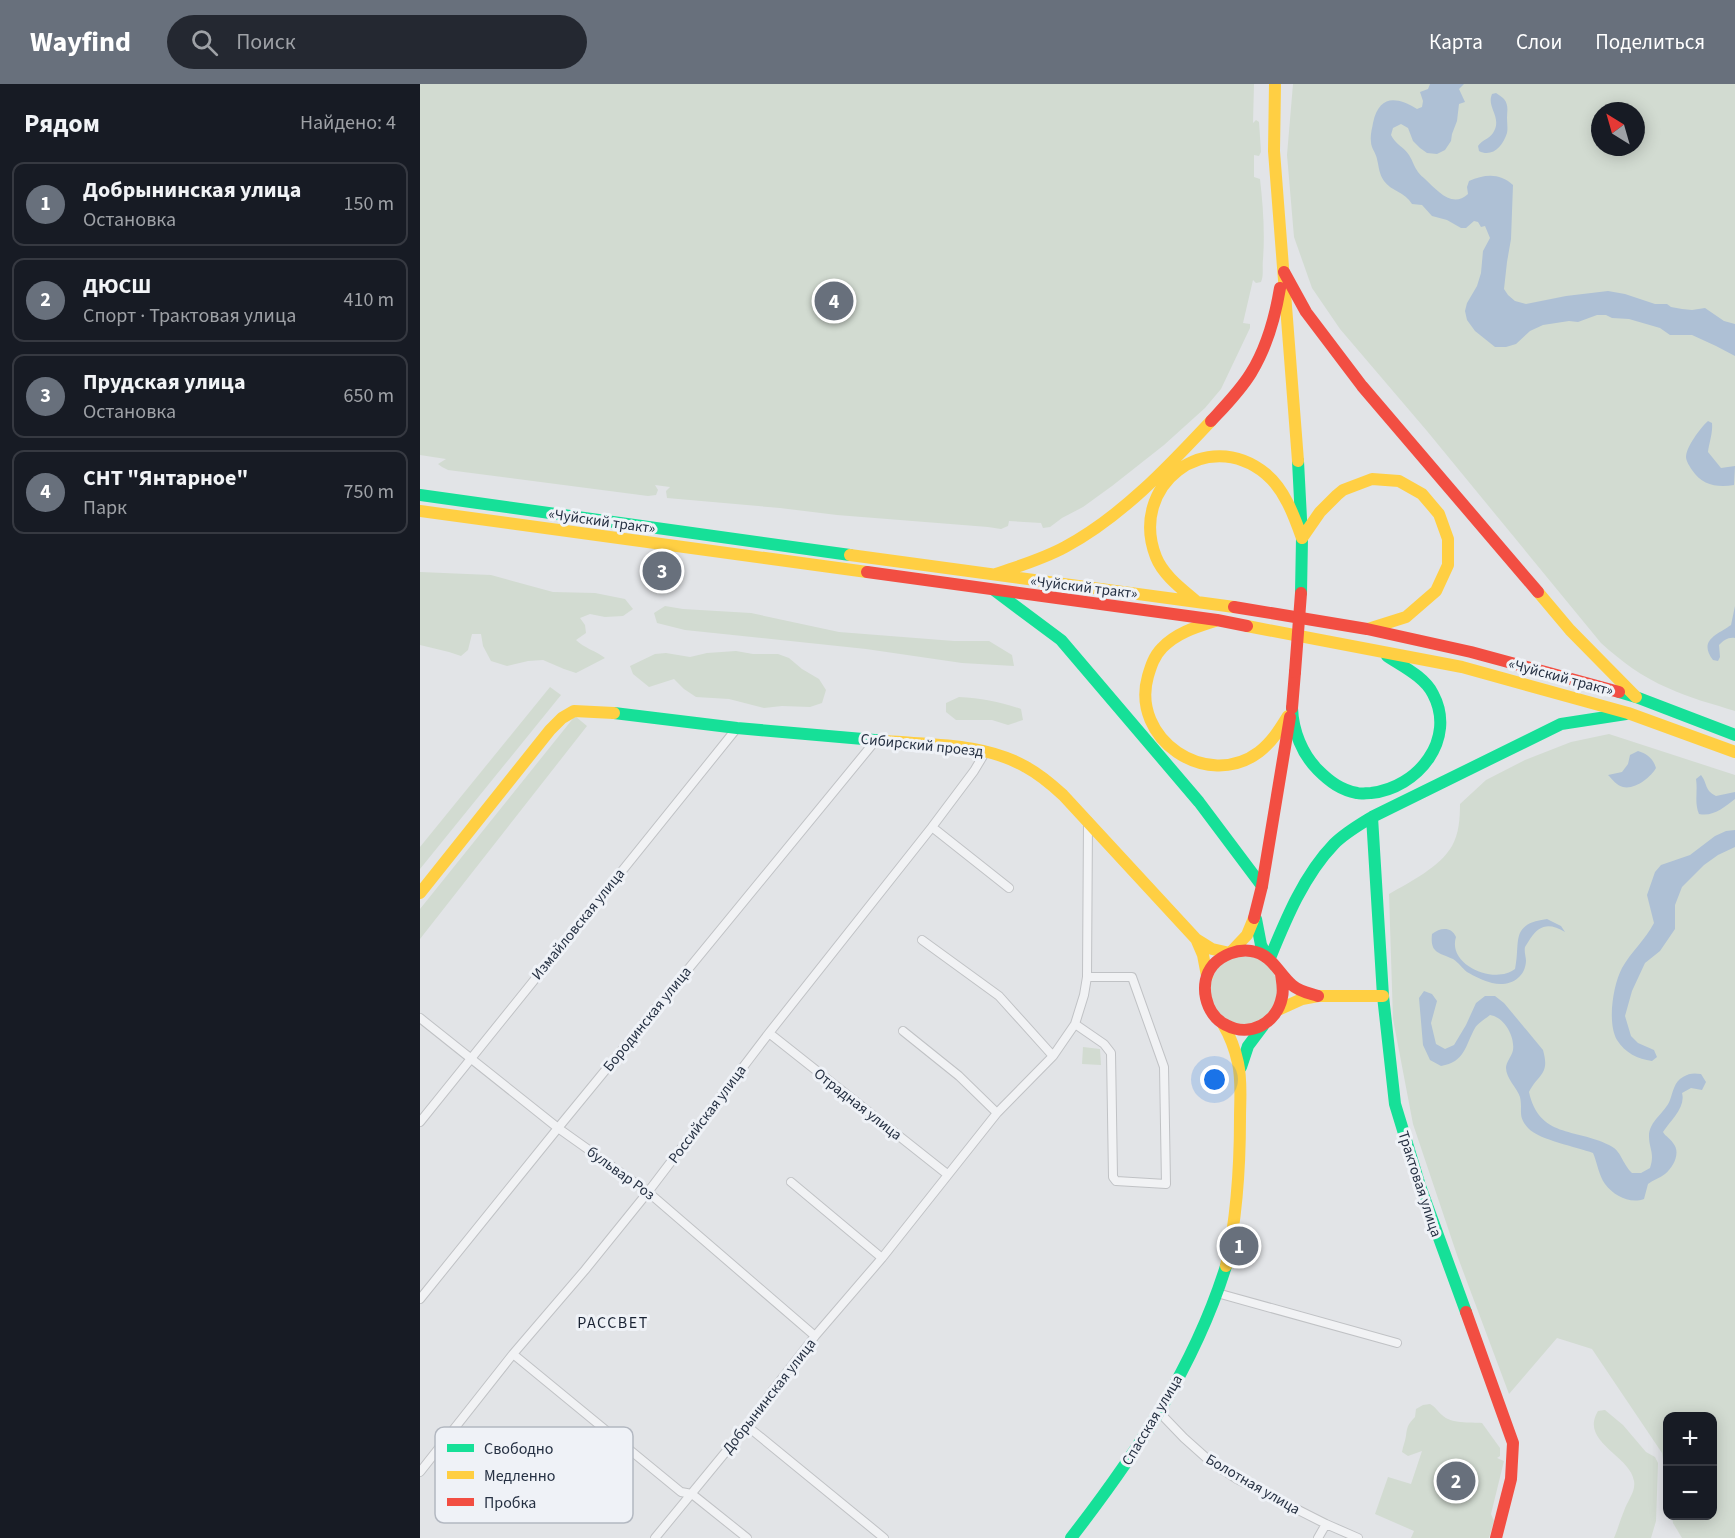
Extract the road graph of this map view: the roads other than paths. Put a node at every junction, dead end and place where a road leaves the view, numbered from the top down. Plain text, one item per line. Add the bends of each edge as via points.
1 (1275, 84) edge
2 (1284, 272) junction
3 (420, 495) edge
4 (420, 511) edge
5 (1302, 538) junction
6 (992, 575) junction
7 (991, 589) junction
8 (1196, 601) junction
9 (1217, 620) junction
10 (1367, 629) junction
11 (1383, 652) junction
12 (1636, 698) junction
13 (1292, 709) junction
14 (1628, 713) junction
15 (737, 728) junction
16 (1735, 735) edge
17 (876, 740) junction
18 (986, 751) junction
19 (1735, 752) edge
20 (1372, 817) junction
21 (1088, 821) junction
22 (932, 827) junction
23 (1262, 886) junction
24 (1009, 888) dead end
25 (420, 893) edge
26 (1255, 915) junction
27 (1196, 939) junction
28 (922, 940) dead end
29 (1230, 953) junction
30 (1269, 958) junction
31 (1281, 974) junction
32 (1207, 976) junction
33 (1087, 977) junction
34 (1318, 996) junction
35 (1383, 996) junction
36 (1280, 1009) junction
37 (420, 1018) edge
38 (1075, 1024) junction
39 (1223, 1024) junction
40 (1263, 1026) junction
41 (903, 1031) dead end
42 (769, 1033) junction
43 (1053, 1056) junction
44 (470, 1057) junction
45 (1240, 1068) junction
46 (998, 1113) junction
47 (420, 1122) edge
48 (558, 1128) junction
49 (947, 1174) junction
50 (790, 1182) dead end
51 (648, 1192) junction
52 (882, 1258) junction
53 (1217, 1293) junction
54 (420, 1299) edge
55 (815, 1336) junction
56 (1397, 1343) dead end
57 (513, 1354) junction
58 (1159, 1412) junction
59 (747, 1426) junction
60 (455, 1427) edge
61 (602, 1427) edge
62 (435, 1453) edge
63 (633, 1453) edge
64 (420, 1472) edge
65 (692, 1494) junction
66 (1326, 1524) junction
67 (655, 1538) edge
68 (747, 1538) edge
69 (884, 1538) edge
70 (1071, 1538) edge
71 (1318, 1538) edge
72 (1358, 1538) edge
73 (1496, 1538) edge

1 - 2 main road via 1274,151
2 - 5 main road
2 - 6 main road via 1276,310 1250,374 1197,436 1116,512 1072,543 1037,561
2 - 12 main road via 1306,312 1362,386 1569,630
3 - 6 main road, «Чуйский тракт»
4 - 7 main road, «Чуйский тракт»
5 - 8 main road via 1284,495 1266,474 1246,460 1226,455 1187,465 1158,490 1148,523 1157,560
5 - 10 main road via 1330,500 1361,481 1383,479 1417,489 1439,513 1448,534 1442,585 1409,615
5 - 13 main road, bridge
6 - 8 main road, «Чуйский тракт»
7 - 9 main road, «Чуйский тракт»
7 - 23 main road via 1061,640 1199,801
8 - 10 main road, «Чуйский тракт»
9 - 11 main road, «Чуйский тракт»
9 - 13 main road via 1177,636 1152,662 1146,681 1146,703 1164,742 1173,752 1201,764 1239,764 1275,738
10 - 12 main road, «Чуйский тракт» via 1471,652
11 - 13 main road via 1427,685 1441,713 1440,734 1432,754 1408,781 1368,795 1334,786 1320,775 1306,754
11 - 14 main road, «Чуйский тракт» via 1462,667
12 - 16 main road, «Чуйский тракт»
13 - 23 main road
14 - 19 main road, «Чуйский тракт»
14 - 20 main road via 1561,724
15 - 17 main road, Сибирский проезд
15 - 25 main road, Сибирский проезд via 574,711 550,730
15 - 44 street, Измайловская улица
17 - 18 main road, Сибирский проезд
17 - 48 street, Бородинская улица
18 - 21 main road, Сибирский проезд via 1031,769
18 - 22 street, Российская улица
20 - 30 main road via 1341,838 1321,861
20 - 35 main road, Трактовая улица
21 - 27 main road, Сибирский проезд
21 - 33 street, Добрынинская улица
22 - 24 street
22 - 42 street, Российская улица
23 - 26 main road
26 - 29 main road via 1247,935
26 - 30 main road via 1259,938
27 - 29 main road, Сибирский проезд via 1212,949
27 - 32 main road, Сибирский проезд
28 - 43 street via 999,996
29 - 30 main road via 1251,951
29 - 32 main road
30 - 31 main road
31 - 34 main road via 1298,989
31 - 36 main road via 1284,993
32 - 39 main road via 1206,1002
33 - 38 street, Добрынинская улица
33 - 38 street via 1132,977 1164,1068 1166,1184 1113,1177 1111,1053
34 - 35 main road
34 - 36 main road
35 - 73 main road, Трактовая улица via 1395,1104 1419,1186 1513,1443 1508,1499
36 - 40 main road
37 - 44 street, бульвар Роз
38 - 43 street, Добрынинская улица
39 - 40 main road via 1243,1030
39 - 45 main road, Спасская улица via 1234,1043
40 - 45 main road, Спасская улица via 1248,1046
41 - 46 street
42 - 49 street, Отрадная улица
42 - 51 street, Российская улица
43 - 46 street, Добрынинская улица
44 - 47 street, Измайловская улица
44 - 48 street, бульвар Роз
45 - 53 main road, Спасская улица via 1234,1232
46 - 49 street, Добрынинская улица
48 - 51 street, бульвар Роз
48 - 54 street, Бородинская улица
49 - 52 street, Добрынинская улица
50 - 52 street
51 - 55 street, бульвар Роз
51 - 57 street, Российская улица
52 - 55 street, Добрынинская улица
53 - 56 street
53 - 58 main road, Спасская улица via 1189,1358
55 - 59 street, Добрынинская улица
57 - 60 street, Российская улица
57 - 61 street
58 - 66 street, Болотная улица via 1212,1463
58 - 70 main road, Спасская улица via 1118,1476
59 - 65 street, Добрынинская улица
59 - 69 street
62 - 64 street, Российская улица
63 - 65 street via 681,1492
65 - 67 street, Добрынинская улица
65 - 68 street
66 - 71 street
66 - 72 street, Болотная улица

